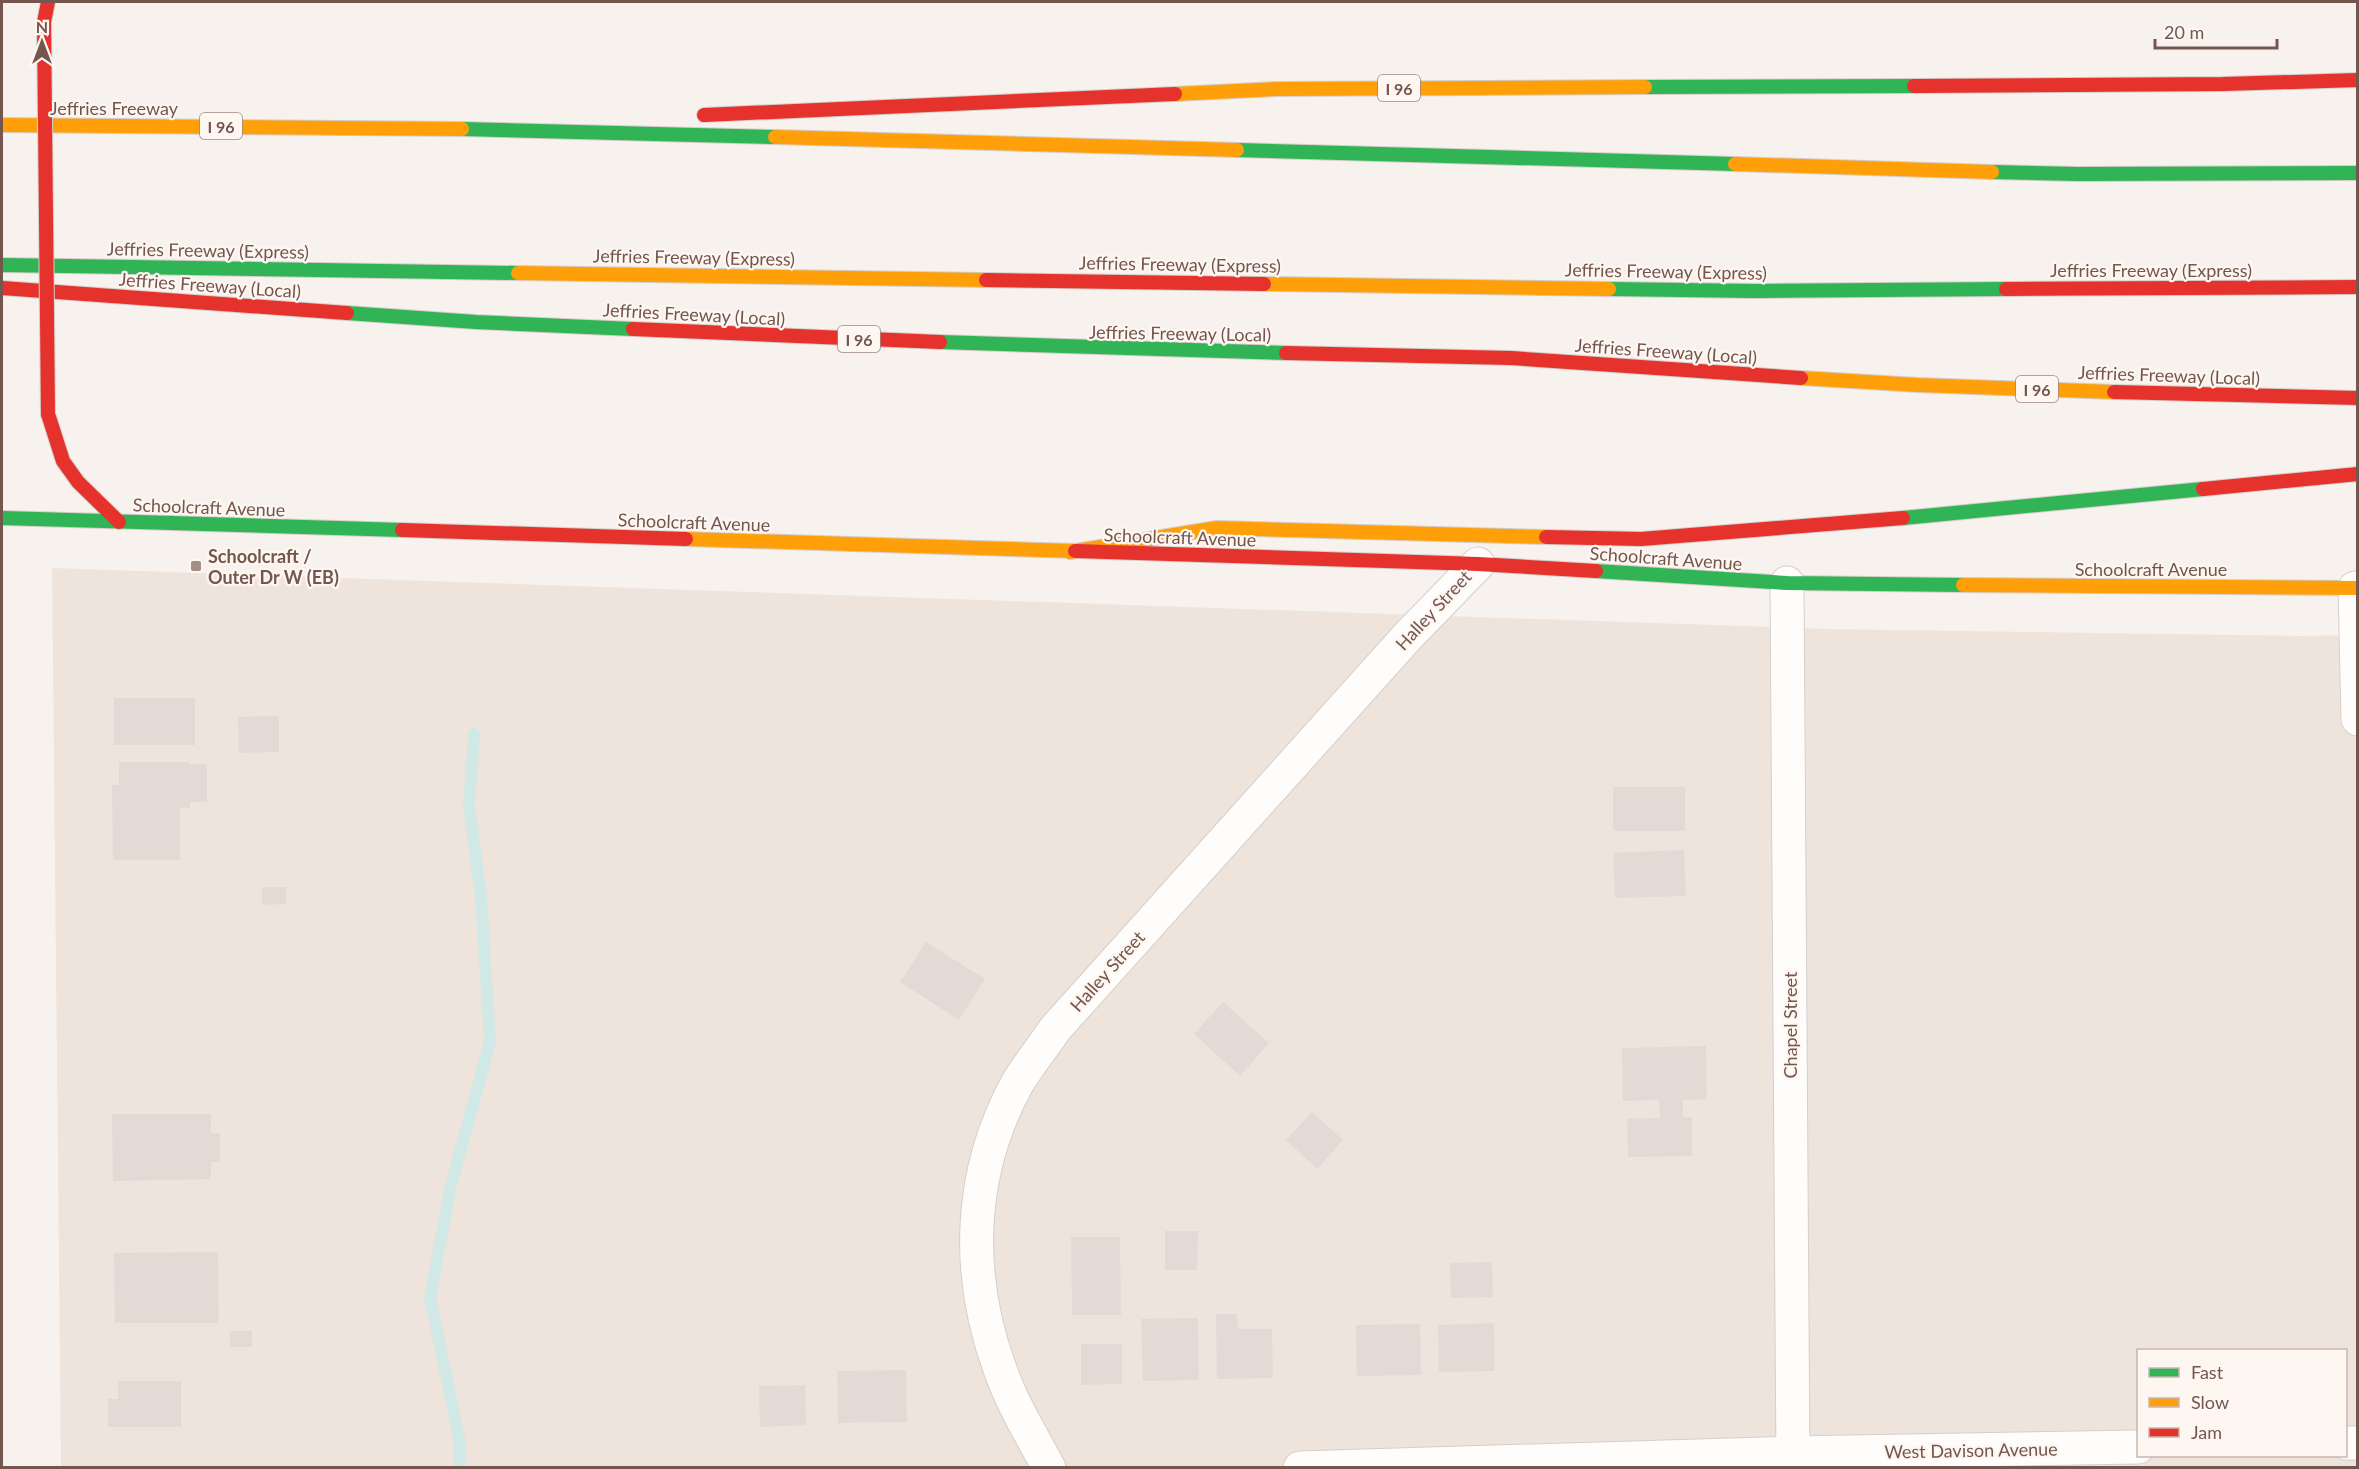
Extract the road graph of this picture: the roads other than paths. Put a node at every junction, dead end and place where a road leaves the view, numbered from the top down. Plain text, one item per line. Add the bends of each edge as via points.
1 (48, 2) edge
2 (2358, 80) edge
3 (692, 116) dead end
4 (621, 119) dead end
5 (2, 125) edge
6 (441, 128) junction
7 (2358, 173) edge
8 (2, 266) edge
9 (2358, 287) edge
10 (2, 288) edge
11 (2358, 398) edge
12 (2358, 474) edge
13 (2, 518) edge
14 (119, 522) junction
15 (1070, 552) junction
16 (1478, 564) junction
17 (1787, 583) junction
18 (2356, 588) edge
19 (2358, 719) edge
20 (2137, 1447) edge
21 (1793, 1460) edge
22 (1049, 1467) edge
23 (1300, 1467) edge

1 - 14 main road, bridge via 44,22 48,414 63,461 78,482
2 - 3 main road, I 96 via 1277,89
4 - 6 main road, I 96
5 - 6 main road, Jeffries Freeway / I 96
6 - 7 main road, I 96 via 2078,174
8 - 9 main road, Jeffries Freeway (Express) via 1754,291
10 - 11 main road, Jeffries Freeway (Local) / I 96 via 488,322 1046,347 1511,358 1918,385
12 - 15 main road via 1641,539 1217,528
13 - 14 main road, Schoolcraft Avenue
14 - 15 main road, Schoolcraft Avenue
15 - 16 main road, Schoolcraft Avenue
16 - 17 main road, Schoolcraft Avenue
16 - 22 street, Halley Street via 1055,1029 1019,1081 997,1127 982,1175 976,1212 979,1292 1001,1371
17 - 18 main road, Schoolcraft Avenue
17 - 21 street, Chapel Street
18 - 19 street
20 - 21 street, West Davison Avenue
21 - 23 street, West Davison Avenue

